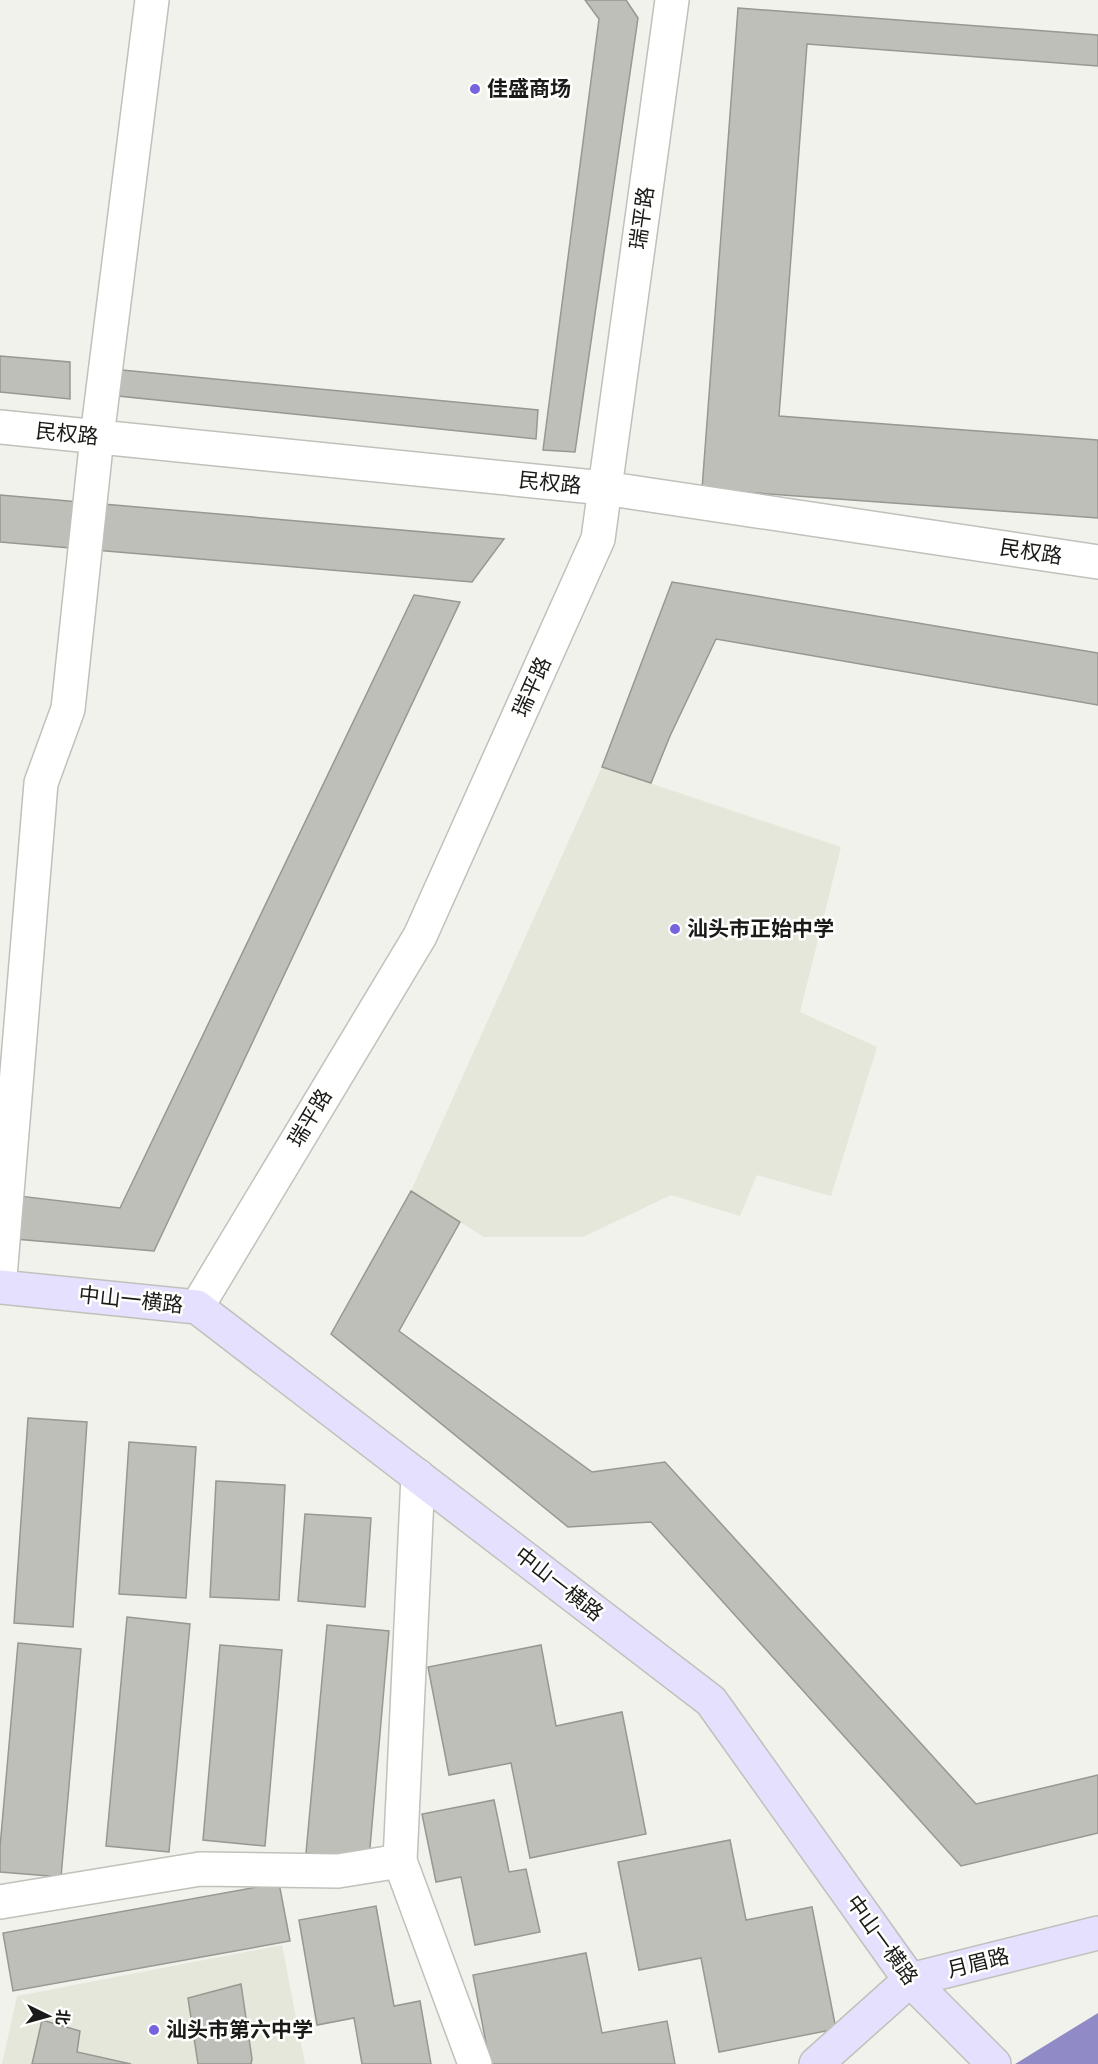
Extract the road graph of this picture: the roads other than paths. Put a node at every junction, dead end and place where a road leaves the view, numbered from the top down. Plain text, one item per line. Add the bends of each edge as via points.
1 (152, 0) edge
2 (672, 0) edge
3 (0, 427) edge
4 (97, 437) junction
5 (604, 488) junction
6 (1098, 562) edge
7 (0, 1278) edge
8 (0, 1287) edge
9 (197, 1307) junction
10 (418, 1476) junction
11 (400, 1861) junction
12 (0, 1902) edge
13 (1098, 1933) edge
14 (910, 1980) junction
15 (475, 2064) edge
16 (816, 2064) edge
17 (994, 2064) edge

1 - 4 street
2 - 5 street, 瑞平路
3 - 4 street, 民权路
4 - 5 street, 民权路
4 - 7 street via 68,710 41,783
5 - 6 street, 民权路
5 - 9 street, 瑞平路 via 598,539 420,936
8 - 9 street, 中山一横路
9 - 10 street, 中山一横路
10 - 11 street
10 - 14 street, 中山一横路 via 711,1701
11 - 12 street via 338,1871 200,1869
11 - 15 street
13 - 14 street, 月眉路
14 - 16 street, 月眉路
14 - 17 street, 中山一横路

